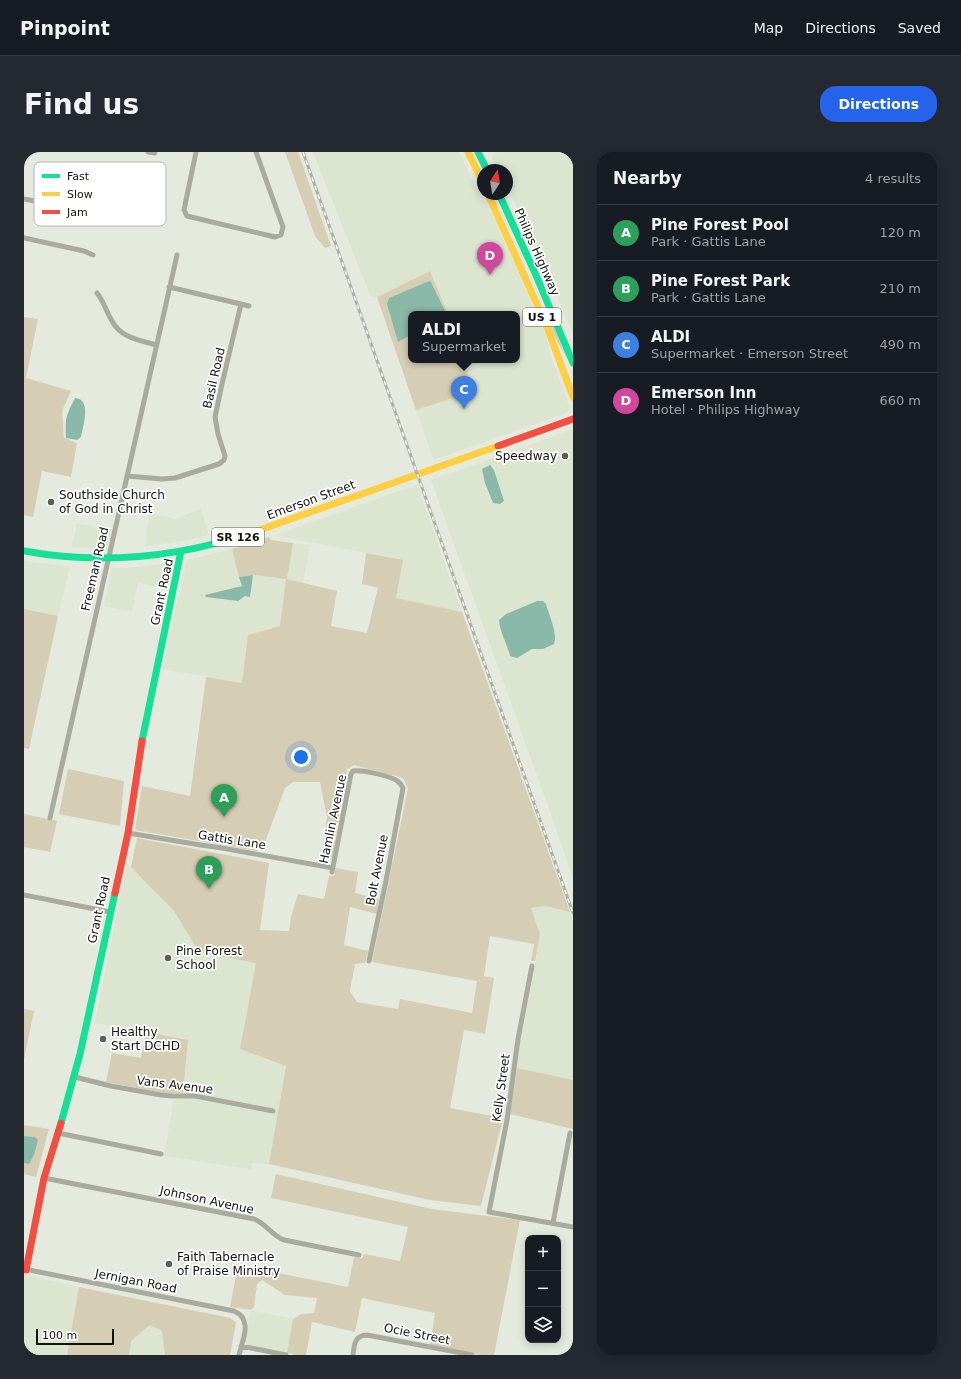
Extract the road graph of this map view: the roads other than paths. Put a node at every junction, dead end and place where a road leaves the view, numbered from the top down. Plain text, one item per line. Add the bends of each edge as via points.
1 (148, 152) edge
2 (196, 152) edge
3 (256, 152) edge
4 (468, 152) edge
5 (478, 152) edge
6 (155, 153) dead end
7 (484, 164) edge
8 (477, 171) edge
9 (24, 199) edge
10 (491, 200) edge
11 (502, 200) edge
12 (34, 201) edge
13 (24, 238) edge
14 (93, 255) dead end
15 (176, 255) dead end
16 (535, 272) junction
17 (525, 278) junction
18 (169, 287) junction
19 (97, 293) dead end
20 (241, 304) junction
21 (248, 306) dead end
22 (156, 345) junction
23 (573, 363) edge
24 (573, 398) edge
25 (573, 418) edge
26 (127, 476) junction
27 (24, 551) edge
28 (182, 551) junction
29 (108, 559) junction
30 (400, 783) joint
31 (50, 818) dead end
32 (128, 833) junction
33 (332, 870) joint
34 (24, 895) edge
35 (110, 912) junction
36 (369, 961) dead end
37 (532, 966) dead end
38 (75, 1077) junction
39 (274, 1111) dead end
40 (58, 1132) junction
41 (570, 1133) dead end
42 (161, 1154) dead end
43 (44, 1178) junction
44 (553, 1223) junction
45 (573, 1227) edge
46 (359, 1255) dead end
47 (25, 1269) edge
48 (241, 1346) junction
49 (240, 1355) edge
50 (286, 1355) edge
51 (353, 1355) edge
52 (472, 1355) edge

1 - 6 street
2 - 3 street via 185,214 275,237 281,235 282,227
4 - 8 main road
5 - 7 main road
9 - 12 street
10 - 17 main road, Philips Highway / US 1
11 - 16 main road, Philips Highway / US 1
13 - 14 street via 84,250
15 - 18 street, Freeman Road
16 - 17 street
16 - 23 main road, Philips Highway / US 1
17 - 24 main road, Philips Highway / US 1
18 - 20 street
18 - 22 street, Freeman Road
19 - 22 street via 118,330 128,337
20 - 21 street
20 - 26 street, Basil Road via 215,417 224,460 219,464 175,478
22 - 26 street, Freeman Road
25 - 28 main road, Emerson Street / SR 126 via 266,528
26 - 29 street, Freeman Road
27 - 29 main road, Emerson Street / SR 126
28 - 29 main road, Emerson Street / SR 126
28 - 32 main road, Grant Road via 142,740
29 - 31 street, Freeman Road
30 - 33 street, Hamlin Avenue via 395,779 353,771
30 - 36 street, Bolt Avenue via 403,788
32 - 33 street, Gattis Lane via 222,848
32 - 35 main road, Grant Road
34 - 35 street
35 - 38 main road, Grant Road
37 - 44 street, Kelly Street via 489,1212
38 - 39 street, Vans Avenue via 160,1095 195,1096
38 - 40 main road, Grant Road
40 - 42 street
40 - 43 main road, Grant Road
41 - 44 street
43 - 46 street, Johnson Avenue via 254,1219 262,1222 284,1240
43 - 47 main road, Grant Road
44 - 45 street
47 - 48 street, Jernigan Road via 234,1311 243,1317 245,1322
48 - 49 street
48 - 50 street
51 - 52 street, Ocie Street via 354,1344 359,1337 367,1335

